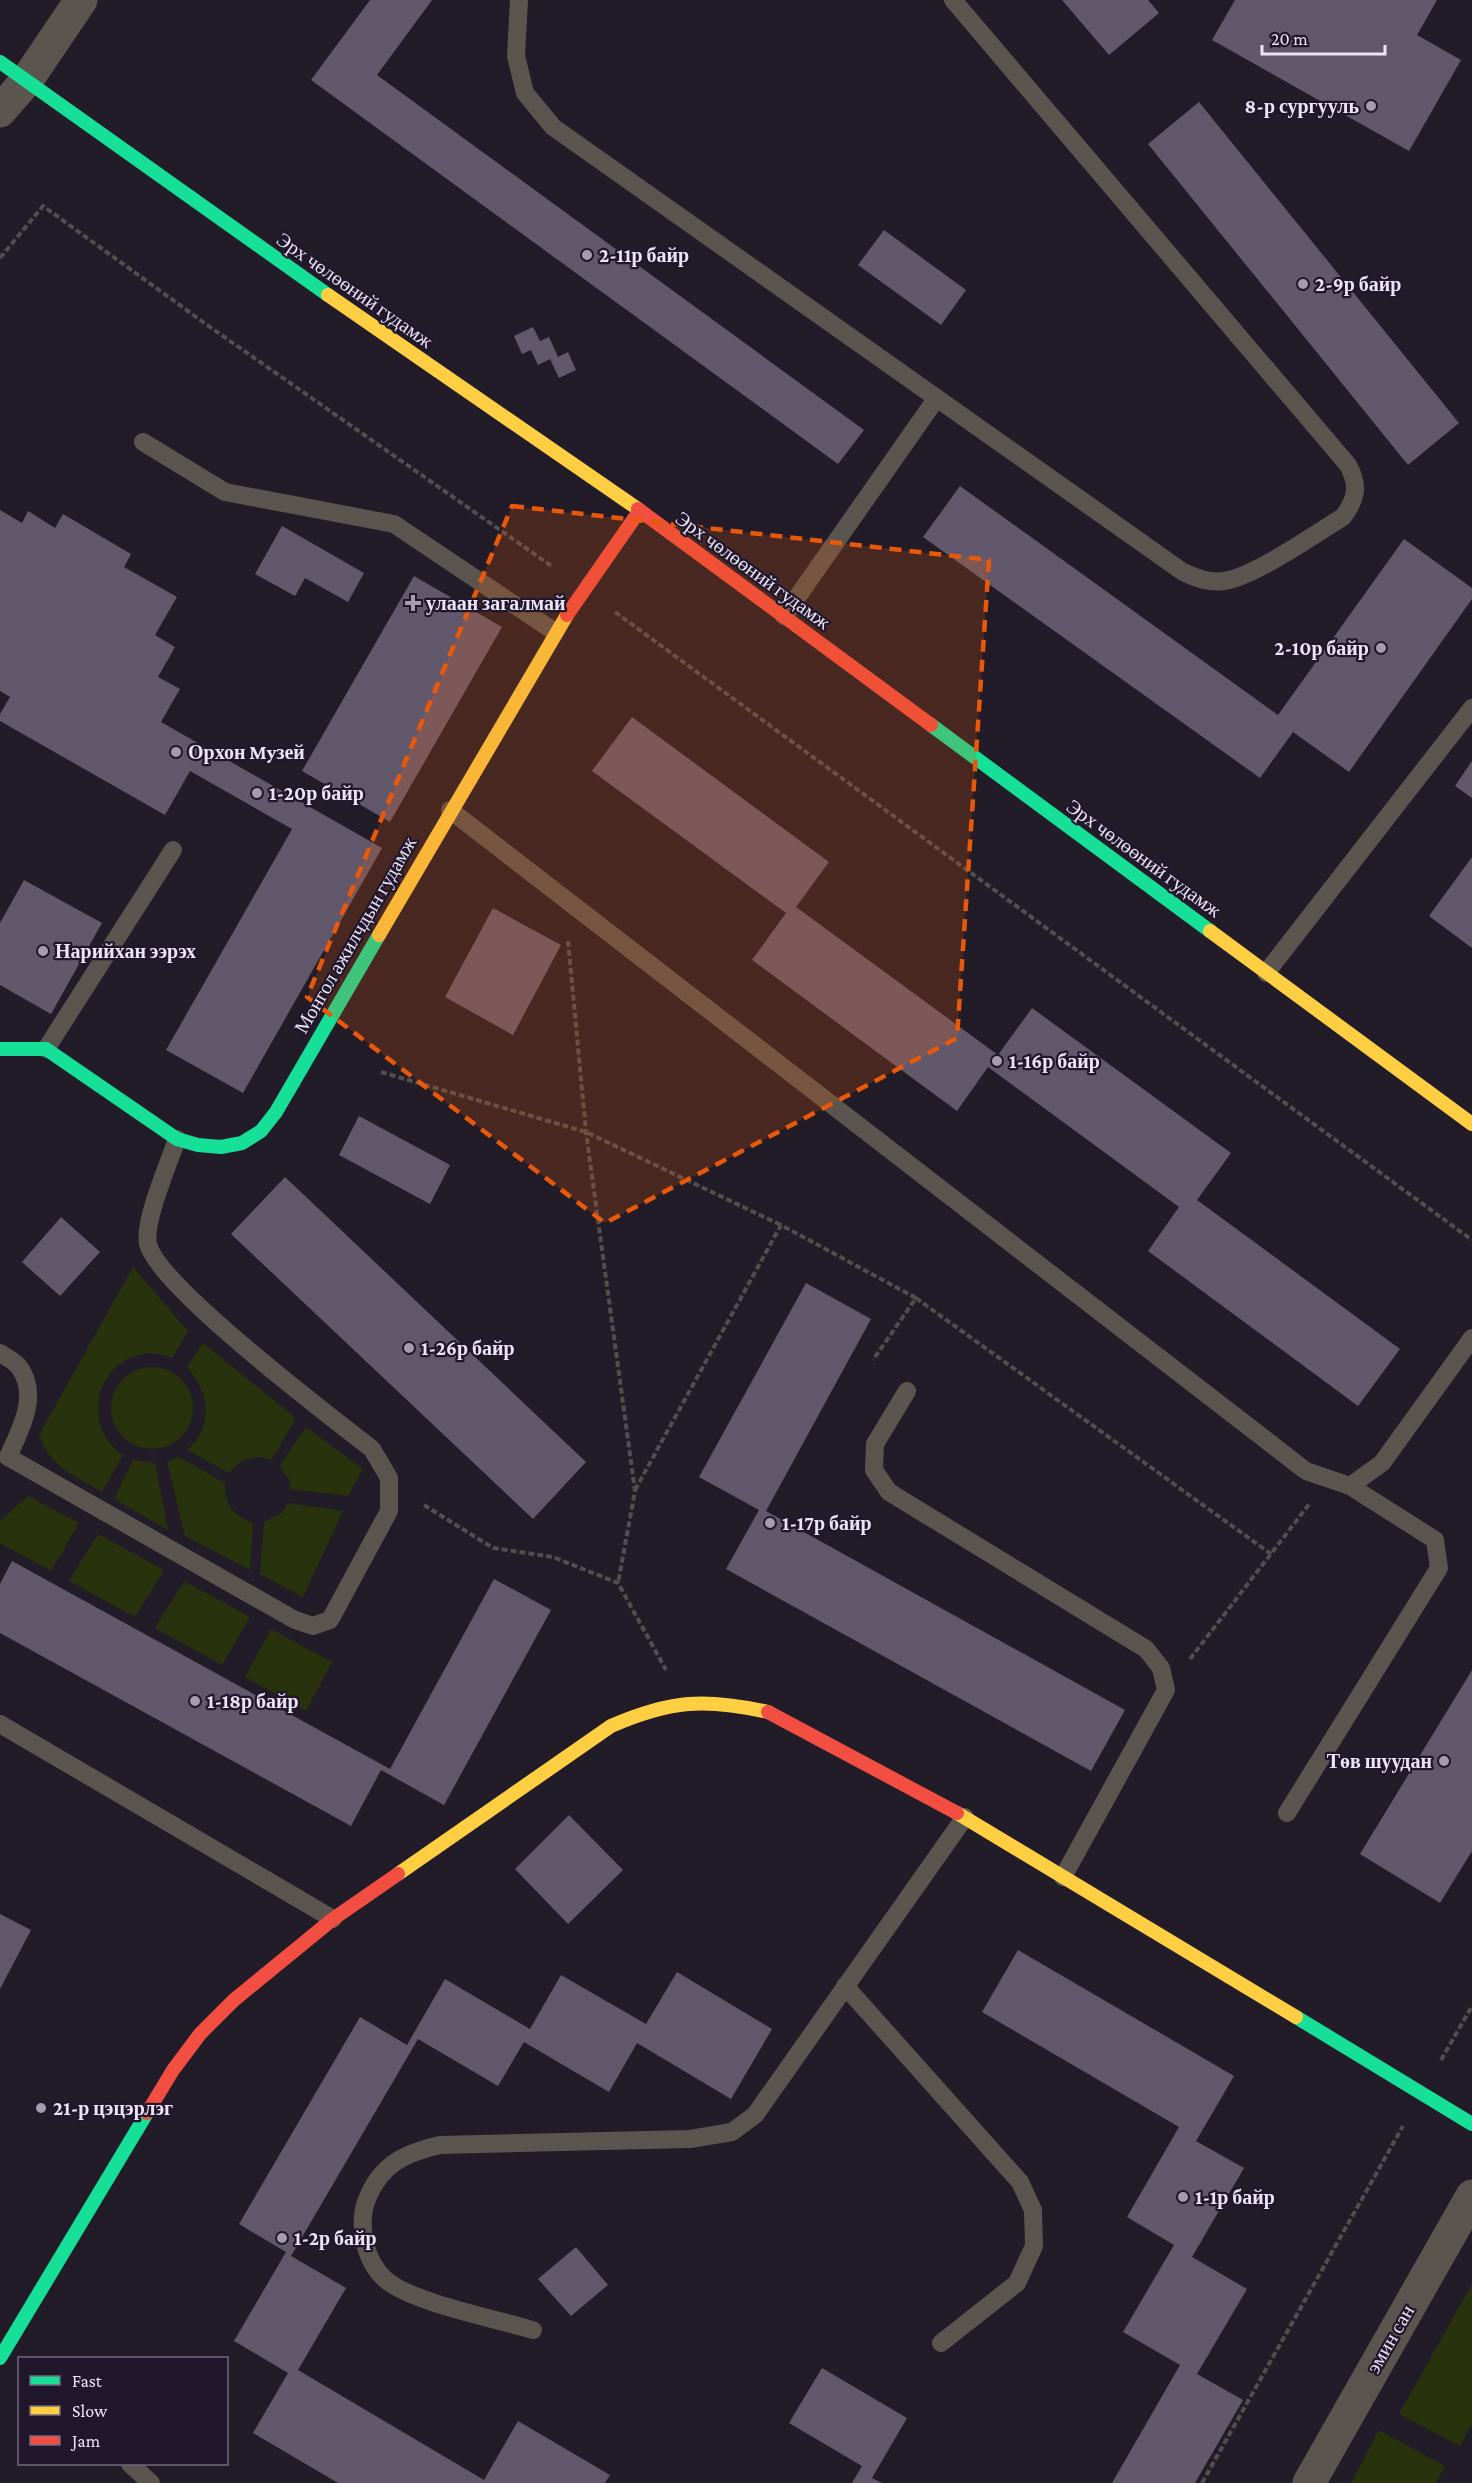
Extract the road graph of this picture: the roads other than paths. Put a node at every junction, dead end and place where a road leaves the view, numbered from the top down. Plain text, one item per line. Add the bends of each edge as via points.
1 (81, 0) edge
2 (519, 0) edge
3 (953, 0) edge
4 (0, 62) edge
5 (27, 80) junction
6 (0, 111) edge
7 (936, 399) junction
8 (143, 442) dead end
9 (640, 510) junction
10 (783, 616) junction
11 (555, 632) junction
12 (1472, 708) edge
13 (450, 810) junction
14 (173, 850) dead end
15 (1266, 973) junction
16 (0, 1049) edge
17 (46, 1049) junction
18 (1472, 1124) edge
19 (177, 1139) junction
20 (1472, 1338) edge
21 (0, 1353) edge
22 (907, 1391) dead end
23 (4, 1464) edge
24 (1350, 1485) junction
25 (0, 1724) edge
26 (1287, 1813) dead end
27 (964, 1817) junction
28 (1063, 1877) junction
29 (333, 1918) junction
30 (845, 1986) junction
31 (1472, 2124) edge
32 (1472, 2196) edge
33 (533, 2330) dead end
34 (940, 2343) dead end
35 (9, 2355) edge
36 (132, 2465) edge
37 (151, 2483) edge
38 (1309, 2483) edge

1 - 5 street
2 - 7 lane via 516,56 525,93 552,127
3 - 7 lane via 1348,465 1357,491 1343,517 1254,570 1224,581 1203,580 1184,572
4 - 5 street, Эрх чөлөөний гудамж
5 - 6 street
5 - 9 street, Эрх чөлөөний гудамж via 264,252
7 - 10 lane
8 - 11 lane via 225,492 394,524
9 - 10 street, Эрх чөлөөний гудамж
9 - 11 street, Монгол ажилчдын гудамж
10 - 15 street, Эрх чөлөөний гудамж
11 - 13 street, Монгол ажилчдын гудамж
12 - 15 lane
13 - 19 street, Монгол ажилчдын гудамж via 276,1112 260,1132 239,1144 214,1149
13 - 24 lane via 1306,1471
14 - 17 lane
15 - 18 street, Эрх чөлөөний гудамж
16 - 17 street
17 - 19 street, Монгол ажилчдын гудамж
19 - 23 lane via 149,1223 148,1244 160,1268 207,1314 372,1449 389,1478 389,1511 330,1620 313,1626 295,1620
20 - 24 lane via 1382,1463
21 - 23 lane via 19,1366 28,1387 27,1413
22 - 28 lane via 875,1444 873,1470 889,1492 1146,1649 1161,1668 1166,1690
24 - 26 lane via 1435,1539 1439,1568
25 - 29 lane
27 - 28 street
27 - 29 street via 773,1713 727,1704 687,1703 642,1712 611,1726
27 - 30 lane
28 - 31 street
29 - 35 street via 234,2000 200,2034 173,2070
30 - 33 lane via 755,2115 732,2132 690,2139 440,2145 415,2151 394,2163 374,2182 364,2208 364,2235 370,2259 386,2280 413,2295
30 - 34 lane via 1020,2182 1033,2210 1034,2246 1017,2283
32 - 38 street, эмин сан
36 - 37 lane

